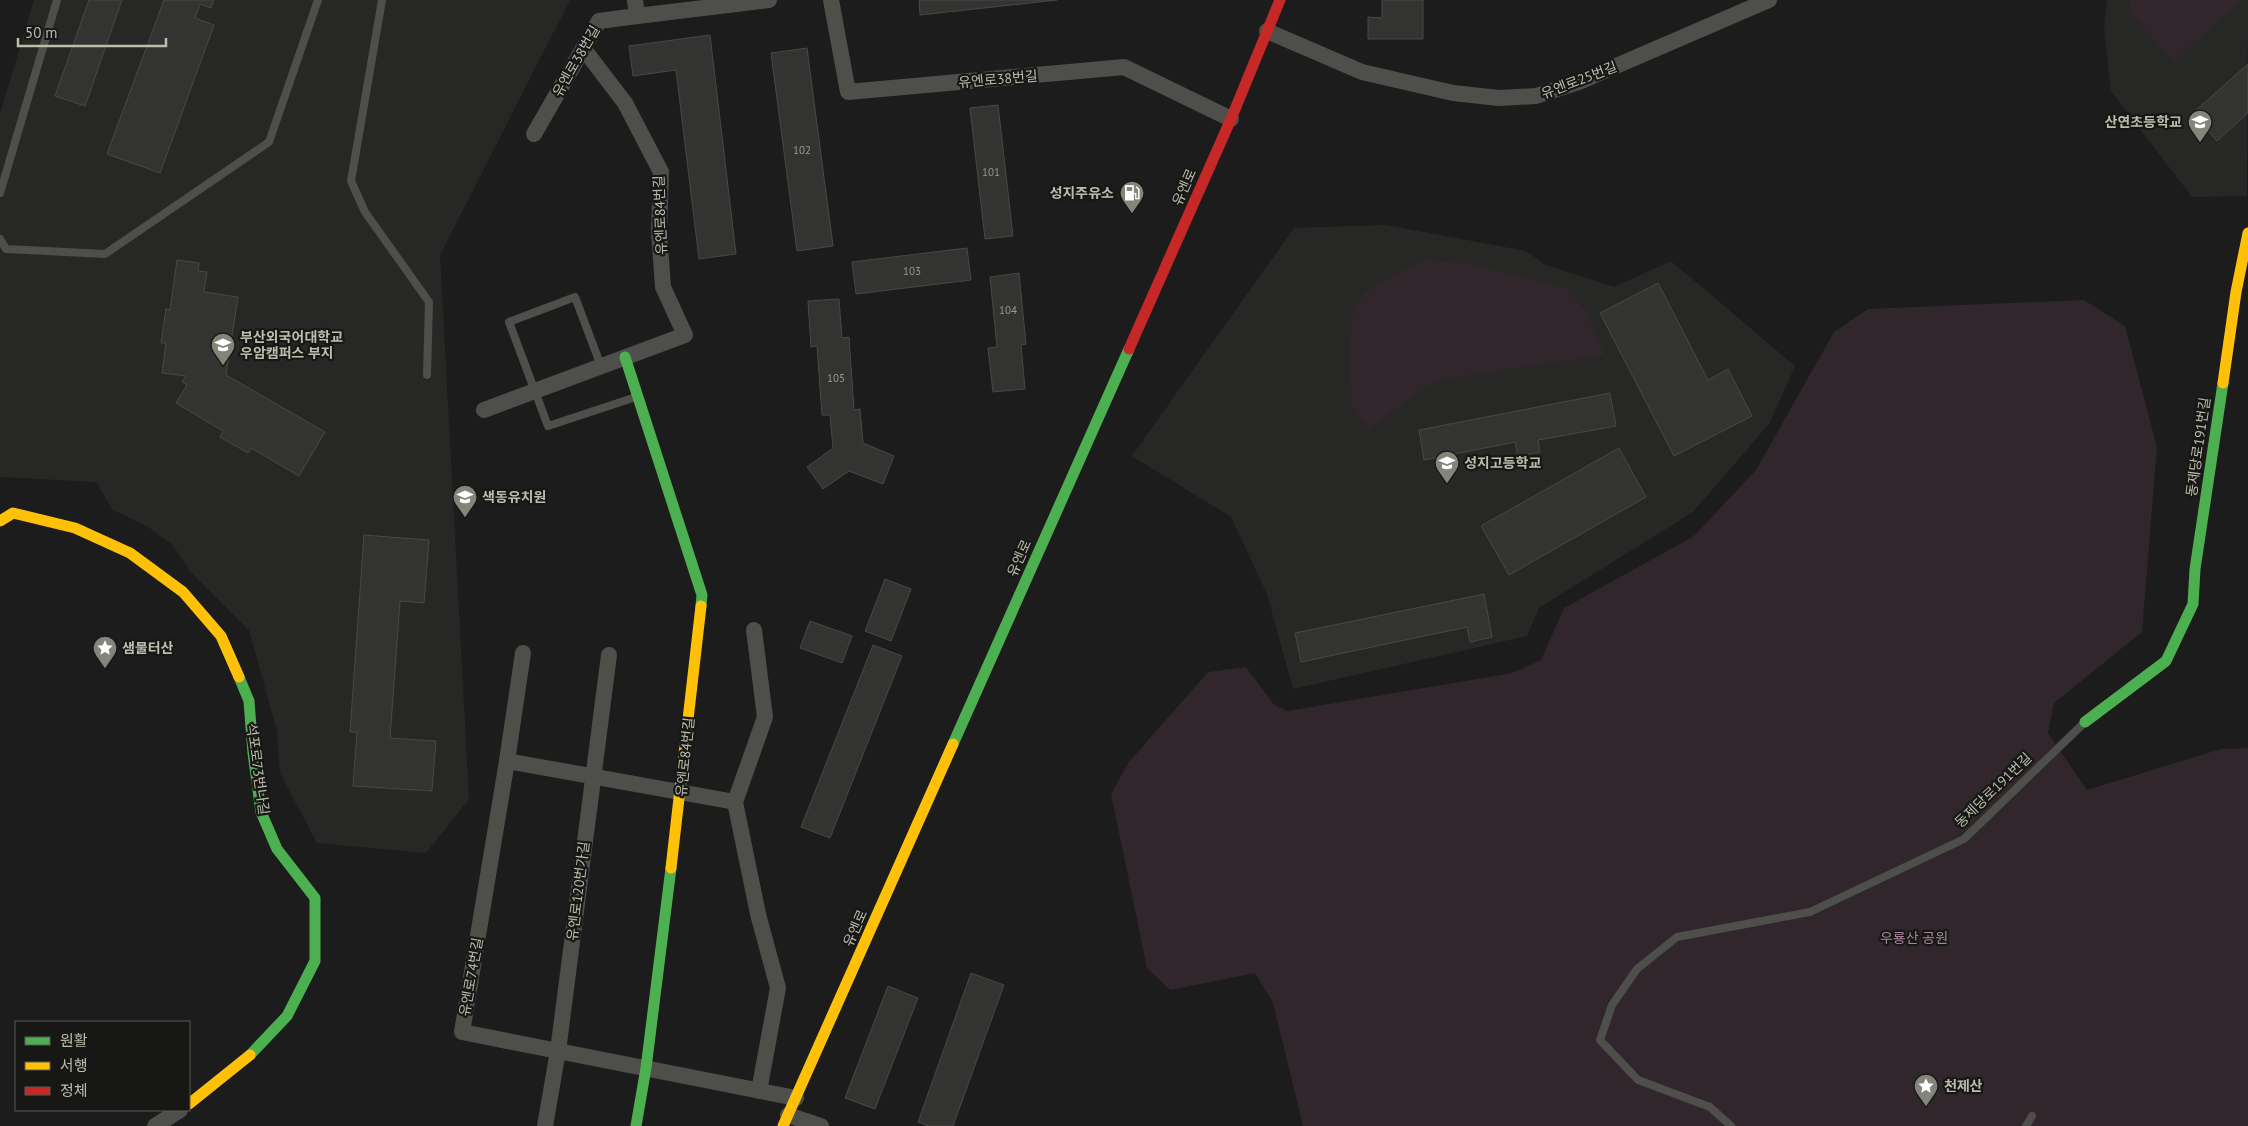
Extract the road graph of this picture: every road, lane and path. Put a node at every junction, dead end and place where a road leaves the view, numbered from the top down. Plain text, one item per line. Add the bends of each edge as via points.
1 (57, 0) edge
2 (318, 0) edge
3 (382, 0) edge
4 (769, 0) edge
5 (831, 0) edge
6 (1280, 0) edge
7 (1769, 0) edge
8 (722, 3) edge
9 (636, 8) edge
10 (1267, 31) junction
11 (583, 48) junction
12 (1231, 118) junction
13 (534, 134) dead end
14 (0, 193) edge
15 (2248, 234) edge
16 (0, 239) edge
17 (625, 357) junction
18 (601, 366) junction
19 (428, 375) dead end
20 (534, 391) junction
21 (637, 396) junction
22 (484, 410) dead end
23 (0, 521) edge
24 (754, 630) dead end
25 (523, 652) dead end
26 (609, 655) dead end
27 (2084, 722) joint
28 (507, 761) junction
29 (592, 776) junction
30 (682, 793) junction
31 (735, 802) junction
32 (558, 1051) junction
33 (646, 1068) junction
34 (760, 1090) junction
35 (796, 1098) junction
36 (190, 1103) edge
37 (178, 1111) edge
38 (2032, 1116) dead end
39 (786, 1120) edge
40 (156, 1126) edge
41 (545, 1126) edge
42 (636, 1126) edge
43 (821, 1126) edge
44 (1731, 1126) edge
45 (2026, 1126) edge

1 - 14 lane
2 - 16 lane via 269,142 105,254 6,249
3 - 19 lane via 351,181 365,212 429,302
4 - 8 street, 유엔로38번길
5 - 12 street, 유엔로38번길 via 848,92 1124,67
6 - 10 street, 유엔로
7 - 10 street, 유엔로25번길 via 1579,82 1536,96 1499,98 1453,93 1362,72
8 - 9 street, 유엔로38번길
9 - 11 street, 유엔로38번길 via 599,21
10 - 12 street, 유엔로
11 - 13 street, 유엔로38번길
11 - 17 street, 유엔로84번길 via 625,103 661,172 659,231 663,287 684,335
12 - 35 street, 유엔로
15 - 27 street, 동제당로191번길 via 2236,292 2195,569 2193,604 2166,662
17 - 18 street, 유엔로84번길
17 - 21 street, 유엔로84번길
18 - 20 street, 유엔로84번길
18 - 20 lane via 575,297 510,322
20 - 21 lane via 548,426
20 - 22 street, 유엔로84번길
21 - 30 street, 유엔로84번길 via 702,595
23 - 36 street, 석포로73번나길 via 12,513 75,528 130,553 183,592 221,636 249,701 261,812 277,849 315,898 315,962 287,1016 243,1062
24 - 31 street via 765,717
25 - 28 street, 유엔로74번길
26 - 29 street, 유엔로120번가길
27 - 44 lane, 동제당로191번길 via 1964,839 1810,912 1677,937 1638,969 1612,1005 1600,1040 1638,1080 1710,1107
28 - 29 street
28 - 32 street, 유엔로74번길 via 462,1032
29 - 30 street
29 - 32 street, 유엔로120번가길
30 - 31 street
30 - 33 street, 유엔로84번길
31 - 34 street via 758,914 778,988
32 - 33 street, 유엔로74번길
32 - 41 street, 유엔로120번가길
33 - 34 street, 유엔로74번길
33 - 42 street, 유엔로84번길
34 - 35 street, 유엔로74번길
35 - 39 street, 유엔로
37 - 40 street
38 - 45 lane
39 - 43 street

